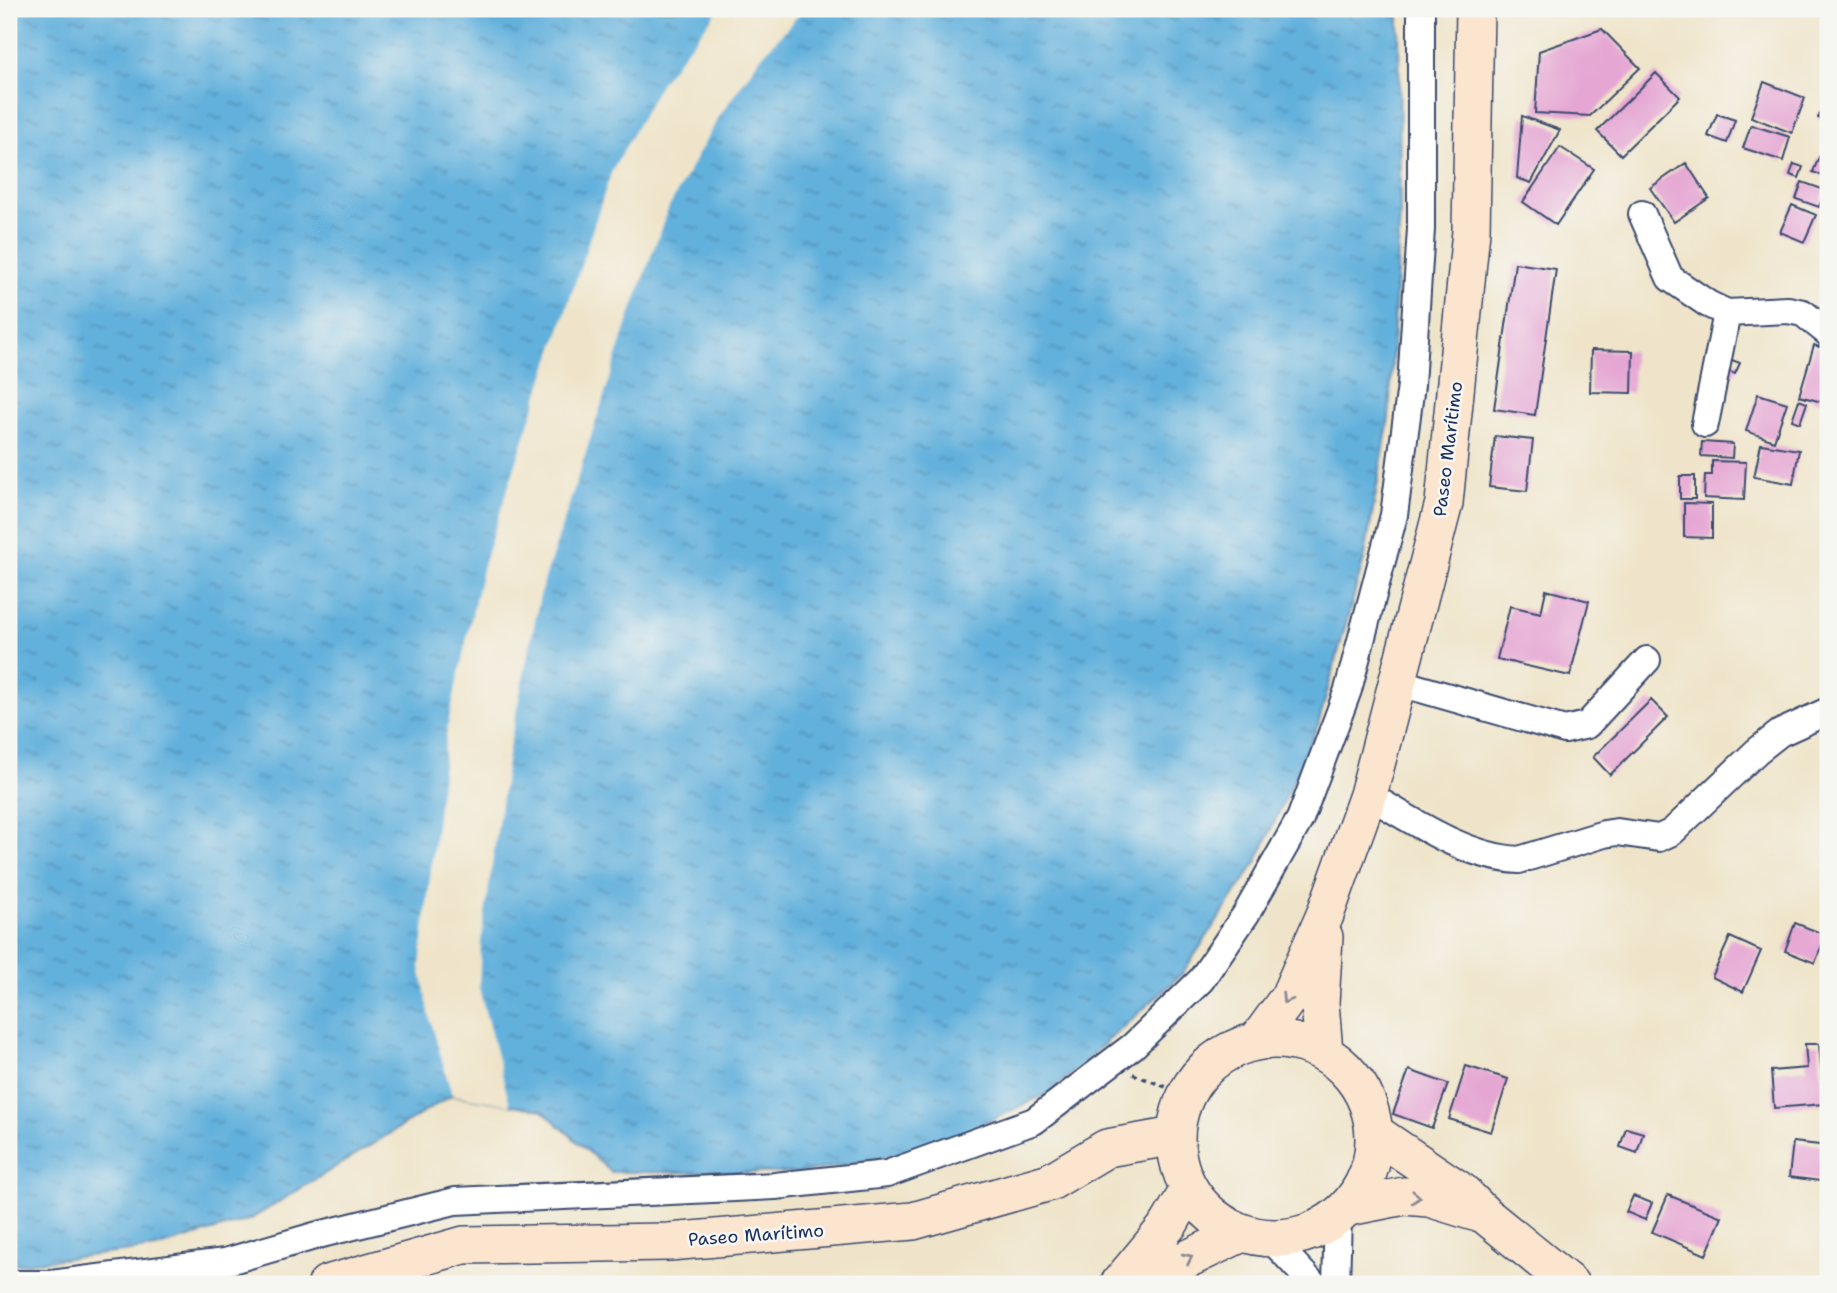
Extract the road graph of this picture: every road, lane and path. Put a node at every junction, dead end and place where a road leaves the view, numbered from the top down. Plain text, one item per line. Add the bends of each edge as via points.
1 (1421, 9) edge
2 (1475, 9) edge
3 (1642, 214) dead end
4 (1727, 313) junction
5 (1828, 333) edge
6 (1705, 424) dead end
7 (1647, 660) dead end
8 (1400, 683) junction
9 (1828, 711) edge
10 (1368, 795) junction
11 (1325, 915) junction
12 (1256, 1041) junction
13 (1324, 1052) junction
14 (1108, 1065) junction
15 (1186, 1094) junction
16 (1375, 1133) junction
17 (1175, 1136) junction
18 (1189, 1190) junction
19 (1343, 1212) junction
20 (1485, 1215) junction
21 (1256, 1236) junction
22 (1568, 1283) edge
23 (9, 1284) edge
24 (327, 1284) edge
25 (1119, 1284) edge
26 (1135, 1284) edge
27 (1313, 1284) edge
28 (1336, 1284) edge

1 - 14 street via 1421,229 1411,385 1394,515 1348,690 1300,819 1246,914 1201,980
2 - 8 main road, Paseo Marítimo via 1471,231 1444,503
3 - 4 street via 1670,278
4 - 5 street via 1788,310 1803,313
4 - 6 street
7 - 8 street via 1587,725 1578,729 1565,730
8 - 10 main road, Paseo Marítimo
9 - 10 street via 1780,733 1672,832 1659,838 1618,832 1519,860 1504,859 1454,843
10 - 11 main road, Paseo Marítimo
11 -> 12 main road, Paseo Marítimo via 1289,996
11 - 13 main road, Paseo Marítimo via 1320,1003
12 - 13 main road via 1280,1040
12 - 15 main road via 1228,1051 1203,1070
13 - 16 main road via 1359,1086
14 - 15 path
14 - 23 street via 1034,1121 887,1174 775,1186 455,1201 225,1262 51,1284
15 - 17 main road
16 - 19 main road via 1369,1173
16 - 20 main road via 1462,1192
17 - 18 main road via 1178,1164
17 - 24 main road, Paseo Marítimo via 1107,1148 1050,1182 913,1221 669,1242 464,1245
18 - 21 main road via 1221,1223
18 - 25 main road via 1169,1224
19 -> 20 main road via 1404,1196 1429,1198
19 - 21 main road via 1295,1237
19 - 28 street
20 - 22 main road
26 -> 21 main road
21 - 27 street

